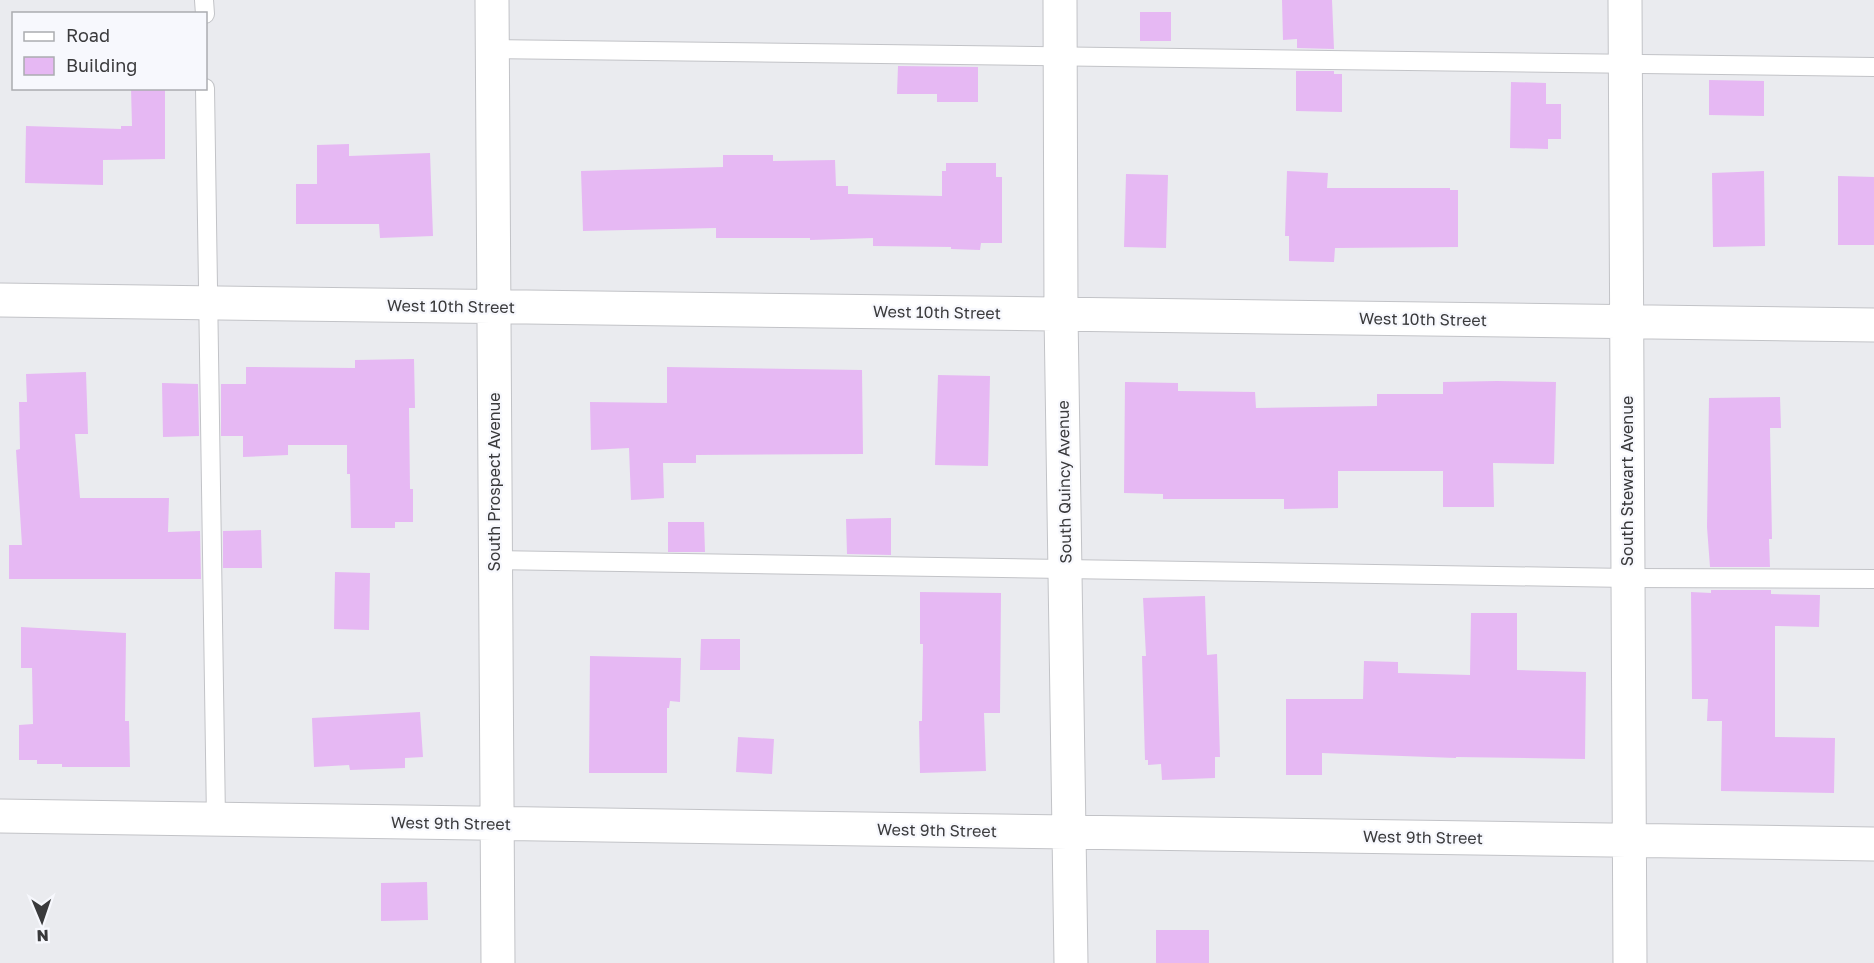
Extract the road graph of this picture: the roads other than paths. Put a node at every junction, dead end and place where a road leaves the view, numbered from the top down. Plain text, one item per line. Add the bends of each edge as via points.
1 (492, 0) edge
2 (1060, 0) edge
3 (1625, 0) edge
4 (493, 49) junction
5 (1061, 56) junction
6 (1625, 64) junction
7 (1874, 67) edge
8 (206, 90) edge
9 (0, 300) edge
10 (208, 302) junction
11 (493, 306) junction
12 (1061, 314) junction
13 (1626, 322) junction
14 (1874, 325) edge
15 (495, 560) junction
16 (1065, 570) junction
17 (1628, 579) junction
18 (1874, 579) edge
19 (0, 816) edge
20 (216, 820) junction
21 (497, 824) junction
22 (1069, 832) junction
23 (1629, 841) junction
24 (1874, 844) edge
25 (498, 963) edge
26 (1071, 963) edge
27 (1629, 963) edge

1 - 4 street, South Prospect Avenue
2 - 5 street, South Quincy Avenue
3 - 6 street, South Stewart Avenue
4 - 5 lane
4 - 11 street, South Prospect Avenue
5 - 6 lane
5 - 12 street, South Quincy Avenue
6 - 7 lane
6 - 13 street, South Stewart Avenue
8 - 10 lane
9 - 10 street, West 10th Street
10 - 11 street, West 10th Street
10 - 20 lane
11 - 12 street, West 10th Street
11 - 15 street, South Prospect Avenue
12 - 13 street, West 10th Street
12 - 16 street, South Quincy Avenue
13 - 14 street, West 10th Street
13 - 17 street, South Stewart Avenue
15 - 16 lane
15 - 21 street, South Prospect Avenue
16 - 17 lane
16 - 22 street, South Quincy Avenue
17 - 18 lane
17 - 23 street, South Stewart Avenue
19 - 20 street, West 9th Street
20 - 21 street, West 9th Street
21 - 22 street, West 9th Street
21 - 25 street, South Prospect Avenue
22 - 23 street, West 9th Street
22 - 26 street, South Quincy Avenue
23 - 24 street, West 9th Street
23 - 27 street, South Stewart Avenue

